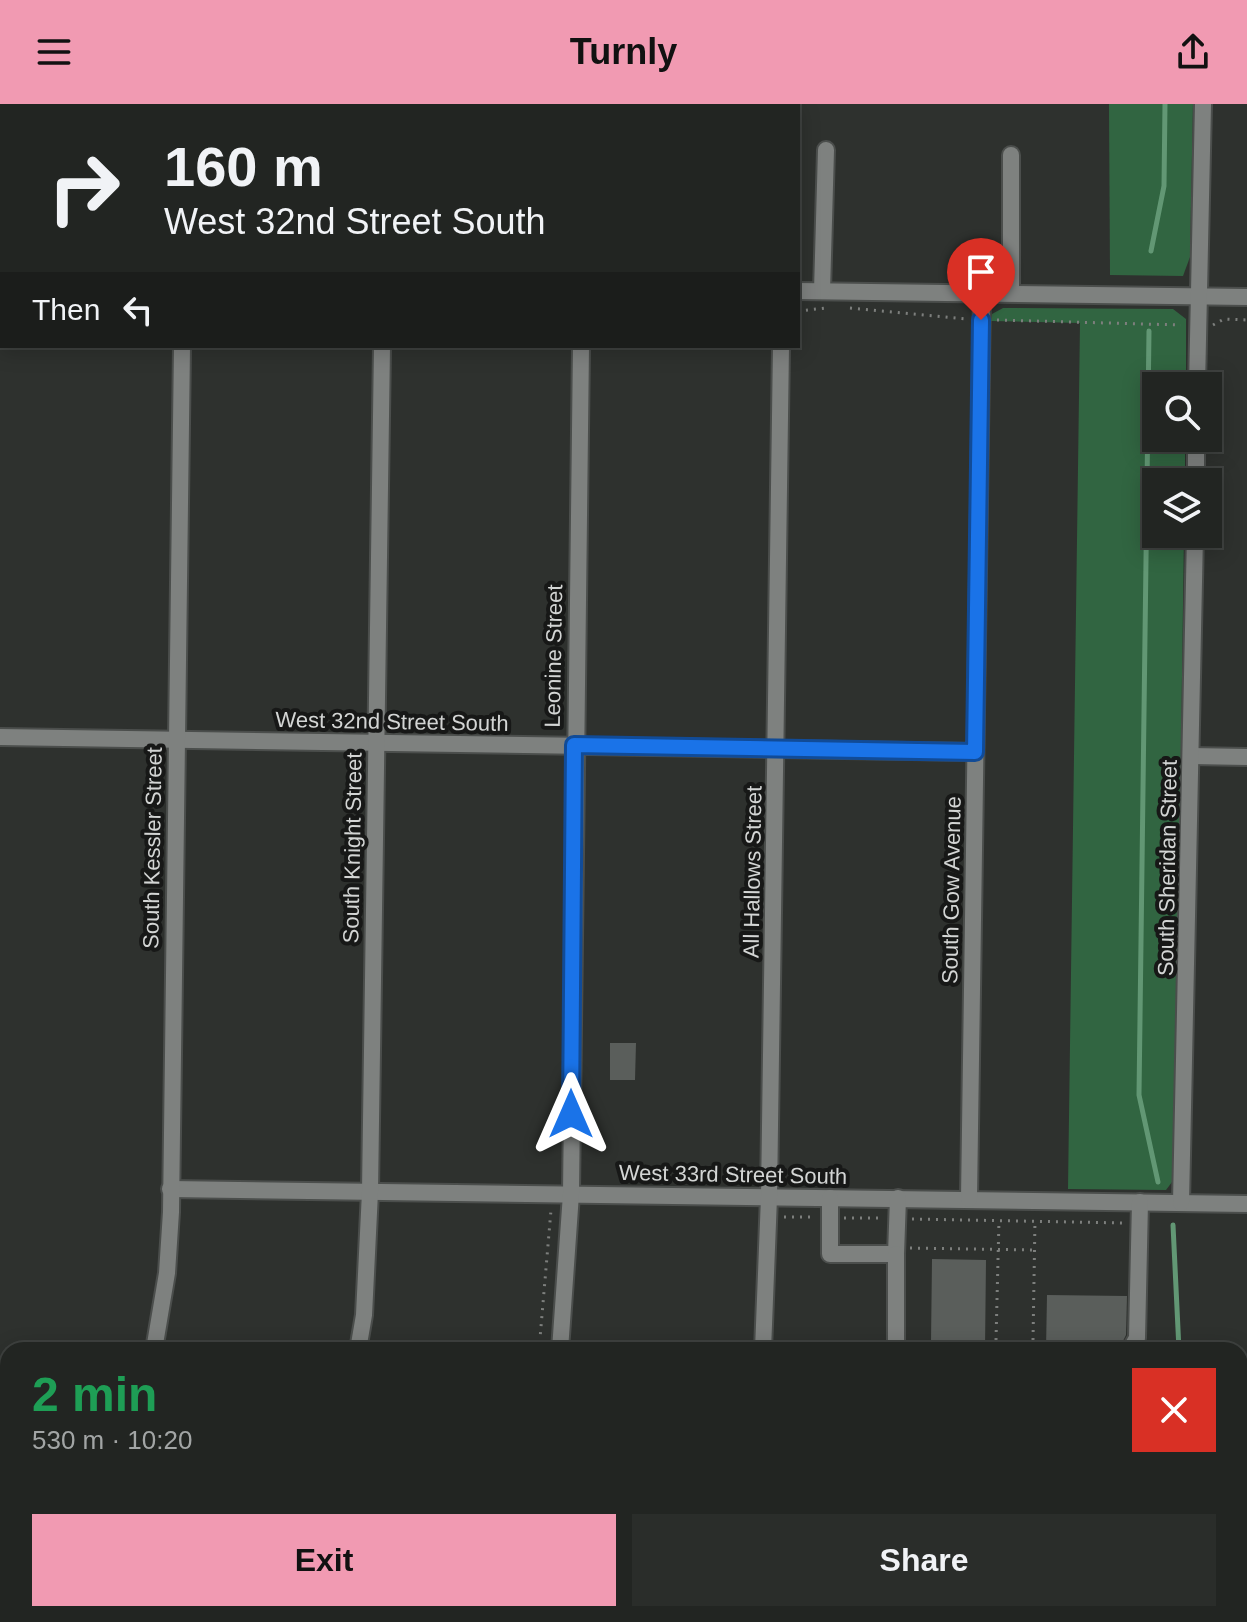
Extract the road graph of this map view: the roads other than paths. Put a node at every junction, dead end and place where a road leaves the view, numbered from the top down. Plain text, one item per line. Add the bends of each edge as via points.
1 (1203, 104) edge
2 (826, 150) dead end
3 (1011, 155) dead end
4 (800, 291) edge
5 (822, 291) junction
6 (982, 293) junction
7 (1011, 293) junction
8 (1198, 297) junction
9 (1247, 297) edge
10 (182, 348) edge
11 (382, 348) edge
12 (581, 348) edge
13 (781, 348) edge
14 (1197, 372) edge
15 (1195, 548) edge
16 (0, 737) edge
17 (175, 739) junction
18 (375, 743) junction
19 (574, 745) junction
20 (777, 749) junction
21 (975, 752) junction
22 (1191, 756) junction
23 (1247, 757) edge
24 (170, 1189) junction
25 (370, 1192) junction
26 (571, 1194) junction
27 (769, 1197) junction
28 (830, 1198) junction
29 (898, 1198) junction
30 (969, 1199) junction
31 (1140, 1202) junction
32 (1181, 1203) junction
33 (1247, 1204) edge
34 (896, 1251) junction
35 (155, 1342) edge
36 (359, 1342) edge
37 (561, 1342) edge
38 (763, 1342) edge
39 (896, 1342) edge
40 (1135, 1342) edge

1 - 8 street
2 - 5 street
3 - 7 street
4 - 5 street
5 - 6 street
6 - 7 street
6 - 21 street, South Gow Avenue
7 - 8 street
8 - 9 street
8 - 14 street
10 - 17 street, South Kessler Street
11 - 18 street, South Knight Street
12 - 19 street, Leonine Street
13 - 20 street, All Hallows Street
15 - 22 street, South Sheridan Street
16 - 17 street, West 32nd Street South
17 - 18 street, West 32nd Street South
17 - 24 street, South Kessler Street
18 - 19 street, West 32nd Street South
18 - 25 street, South Knight Street
19 - 20 street, West 32nd Street South
19 - 26 street, Leonine Street
20 - 21 street, West 32nd Street South
20 - 27 street, All Hallows Street
21 - 30 street, South Gow Avenue
22 - 23 street
22 - 32 street, South Sheridan Street
24 - 25 street, West 33rd Street South
24 - 35 street, South Kessler Street via 167,1273
25 - 26 street, West 33rd Street South
25 - 36 street, South Knight Street
26 - 27 street, West 33rd Street South
26 - 37 street, Leonine Street
27 - 28 street, West 33rd Street South
27 - 38 street, All Hallows Street
28 - 29 street, West 33rd Street South
28 - 34 street via 830,1254
29 - 30 street, West 33rd Street South
29 - 34 street
30 - 31 street, West 33rd Street South
31 - 32 street, West 33rd Street South
31 - 40 street
32 - 33 street, West 33rd Street South
34 - 39 street

